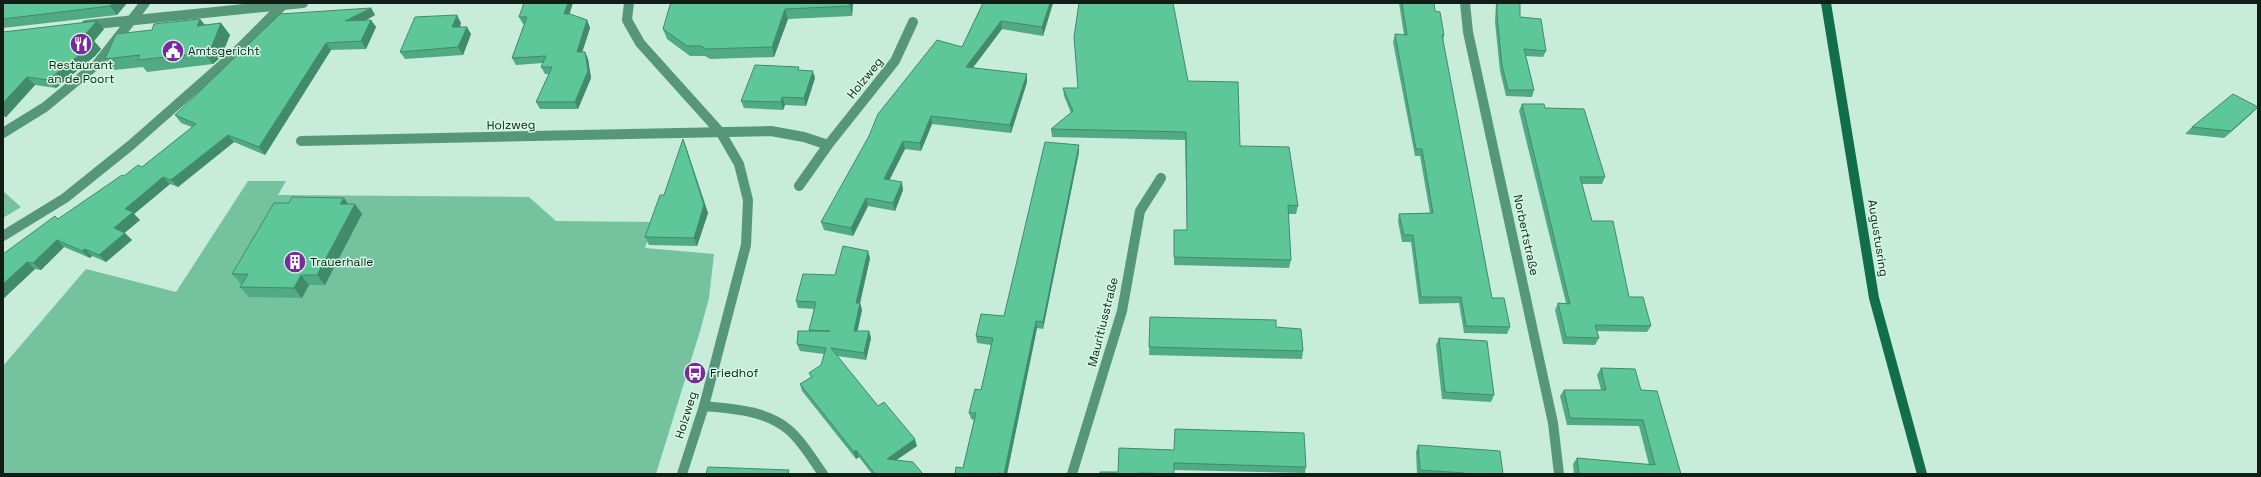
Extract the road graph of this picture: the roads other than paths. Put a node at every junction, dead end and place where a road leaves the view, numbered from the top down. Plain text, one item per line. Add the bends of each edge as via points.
1 (145, 3) edge
2 (303, 3) edge
3 (629, 3) edge
4 (1465, 3) edge
5 (1826, 3) edge
6 (282, 6) junction
7 (134, 19) junction
8 (913, 22) dead end
9 (80, 26) edge
10 (3, 133) edge
11 (721, 133) junction
12 (301, 141) dead end
13 (828, 145) junction
14 (1161, 178) dead end
15 (799, 186) dead end
16 (3, 236) edge
17 (704, 406) junction
18 (682, 474) edge
19 (823, 474) edge
20 (1072, 474) edge
21 (1559, 474) edge
22 (1922, 474) edge

1 - 7 street
2 - 6 street
3 - 11 street, Holzweg via 627,20 640,43
4 - 21 street, Norbertstraße via 1468,32 1553,423
5 - 22 main road, Augustusring via 1874,298
6 - 7 street
6 - 16 street via 231,57 131,145 65,198
7 - 9 street
7 - 10 street via 97,64 45,107
8 - 13 street, Holzweg via 896,61
11 - 12 street, Holzweg
11 - 13 street, Holzweg via 771,131 804,137
11 - 17 street, Holzweg via 739,164 748,200 746,245
13 - 15 street, Holzweg
14 - 20 street, Mauritiusstraße via 1140,211 1122,311
17 - 18 street, Holzweg
17 - 19 street via 745,410 768,417 789,430

